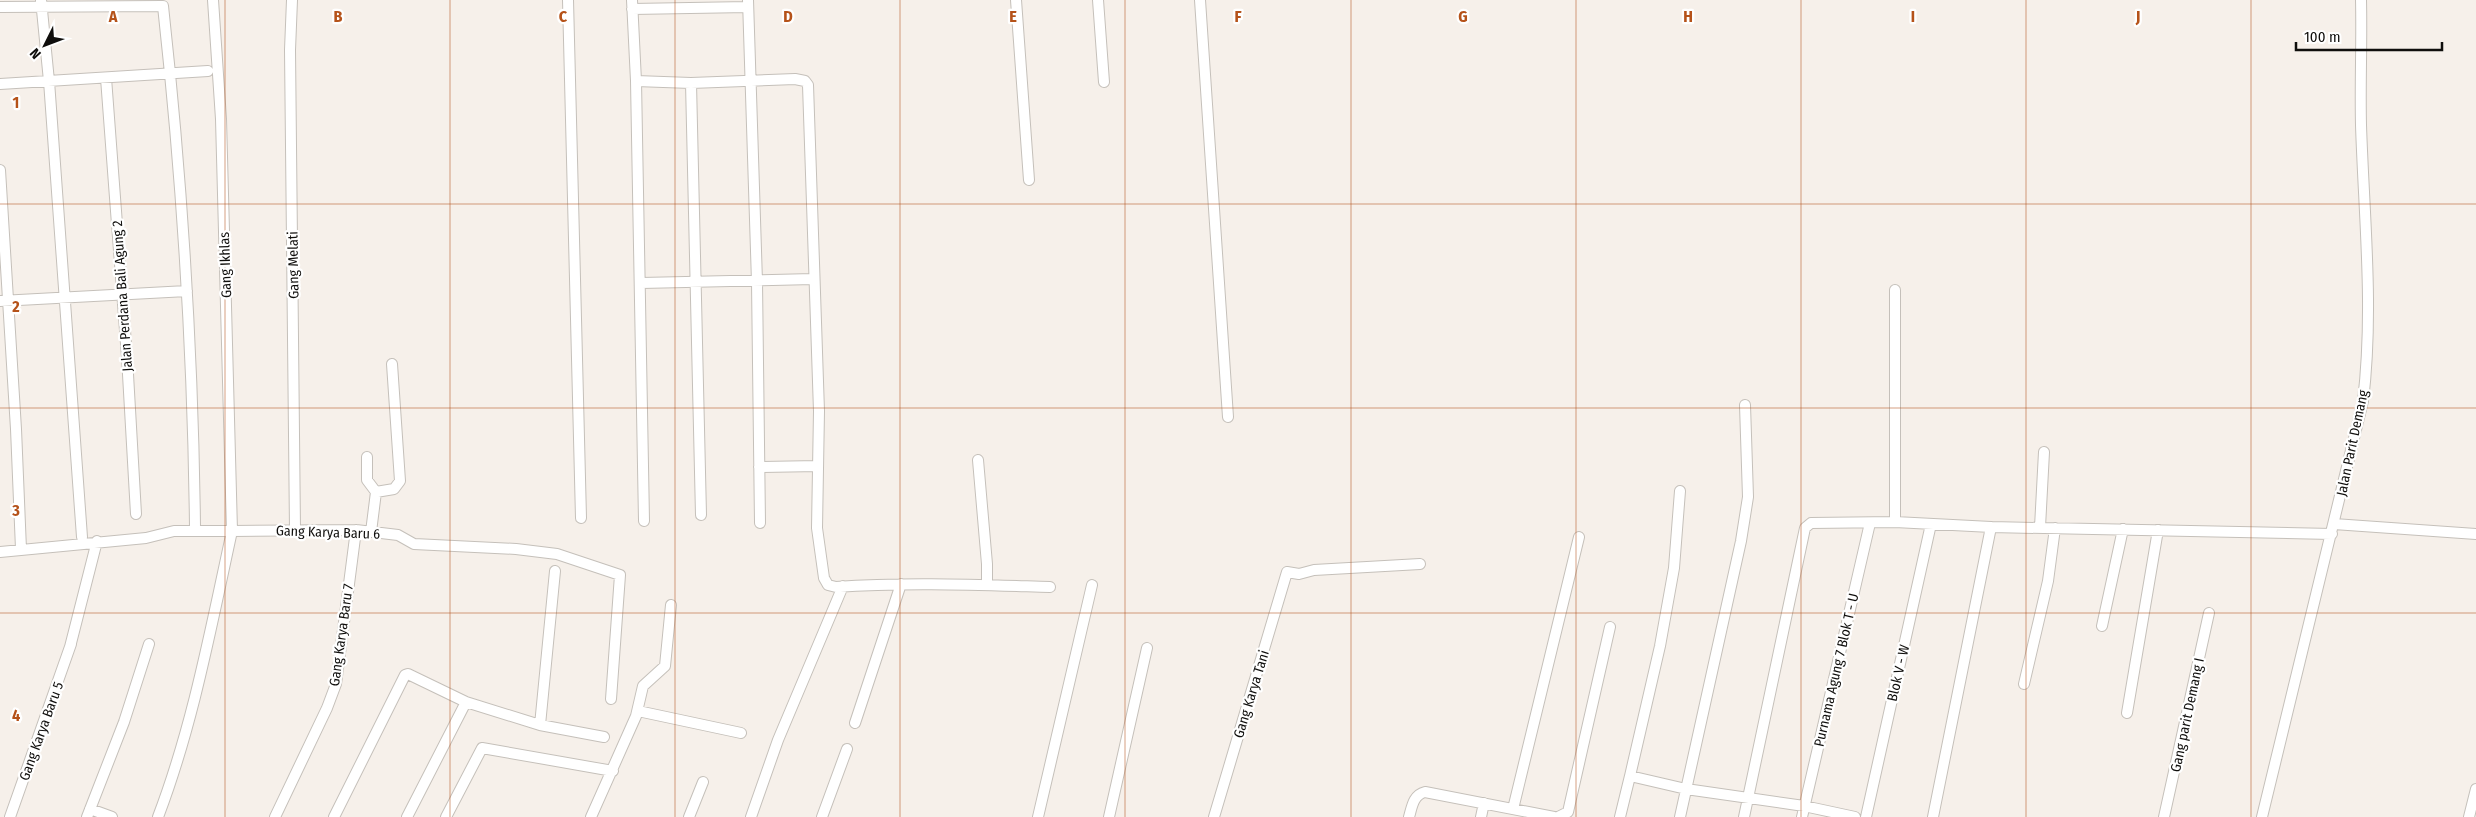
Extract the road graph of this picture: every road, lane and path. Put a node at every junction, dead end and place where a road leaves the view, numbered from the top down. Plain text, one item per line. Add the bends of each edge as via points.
1 (292, 0) edge
2 (568, 0) edge
3 (1016, 0) edge
4 (1098, 0) edge
5 (1200, 0) edge
6 (2361, 0) edge
7 (213, 1) edge
8 (41, 3) edge
9 (163, 3) edge
10 (748, 3) edge
11 (632, 4) edge
12 (0, 7) edge
13 (208, 71) dead end
14 (170, 73) junction
15 (106, 78) junction
16 (49, 81) junction
17 (636, 81) junction
18 (750, 81) junction
19 (1104, 82) dead end
20 (691, 83) junction
21 (0, 84) edge
22 (0, 170) edge
23 (1029, 180) dead end
24 (813, 279) junction
25 (697, 282) junction
26 (757, 282) junction
27 (641, 283) junction
28 (1895, 290) dead end
29 (187, 291) junction
30 (121, 294) junction
31 (64, 297) junction
32 (4, 300) edge
33 (392, 364) dead end
34 (1745, 404) dead end
35 (1228, 417) dead end
36 (2044, 452) dead end
37 (367, 457) dead end
38 (978, 460) dead end
39 (818, 466) junction
40 (759, 467) junction
41 (1680, 491) dead end
42 (376, 492) junction
43 (136, 514) dead end
44 (701, 516) dead end
45 (581, 518) dead end
46 (644, 521) dead end
47 (1895, 522) junction
48 (760, 523) dead end
49 (1870, 523) junction
50 (1931, 526) junction
51 (195, 527) dead end
52 (1991, 527) junction
53 (2040, 527) junction
54 (2055, 528) junction
55 (2333, 528) junction
56 (2123, 529) junction
57 (232, 530) junction
58 (295, 530) junction
59 (356, 530) junction
60 (2158, 530) junction
61 (372, 532) junction
62 (2476, 534) edge
63 (82, 537) dead end
64 (1579, 537) dead end
65 (97, 541) junction
66 (21, 549) junction
67 (0, 552) edge
68 (1420, 564) dead end
69 (555, 571) dead end
70 (901, 584) junction
71 (987, 585) junction
72 (1092, 585) dead end
73 (843, 586) junction
74 (1050, 587) dead end
75 (671, 605) dead end
76 (2209, 613) dead end
77 (2102, 626) dead end
78 (1610, 627) dead end
79 (149, 644) dead end
80 (1146, 648) dead end
81 (2024, 684) dead end
82 (611, 699) dead end
83 (466, 702) junction
84 (638, 711) junction
85 (2127, 713) dead end
86 (856, 723) dead end
87 (540, 725) junction
88 (741, 733) dead end
89 (604, 738) dead end
90 (847, 749) dead end
91 (613, 771) junction
92 (1630, 776) junction
93 (703, 782) dead end
94 (1686, 789) junction
95 (2476, 789) edge
96 (1750, 797) junction
97 (1484, 803) junction
98 (1804, 806) junction
99 (1513, 809) junction
100 (89, 813) edge
101 (10, 817) edge
102 (112, 817) edge
103 (158, 817) edge
104 (275, 817) edge
105 (334, 817) edge
106 (407, 817) edge
107 (446, 817) edge
108 (591, 817) edge
109 (689, 817) edge
110 (751, 817) edge
111 (822, 817) edge
112 (1038, 817) edge
113 (1109, 817) edge
114 (1214, 817) edge
115 (1410, 817) edge
116 (1480, 817) edge
117 (1556, 817) edge
118 (1620, 817) edge
119 (1680, 817) edge
120 (1744, 817) edge
121 (1802, 817) edge
122 (1855, 817) edge
123 (1866, 817) edge
124 (1933, 817) edge
125 (2164, 817) edge
126 (2262, 817) edge
127 (2469, 817) edge

1 - 58 street, Gang Melati
2 - 45 street
3 - 23 street
4 - 19 street
5 - 35 street
6 - 55 street, Jalan Parit Demang via 2361,124 2369,290 2366,373 2363,401
7 - 57 street, Gang Ikhlas via 221,119
8 - 9 street
8 - 12 street
8 - 16 street
9 - 14 street
10 - 11 street
10 - 18 street
11 - 17 street
13 - 14 street
14 - 15 street
14 - 29 street
15 - 16 street
15 - 30 street, Jalan Perdana Bali Agung 2
16 - 21 street
16 - 31 street
17 - 20 street
17 - 27 street
18 - 20 street
18 - 24 street via 795,79 808,85
18 - 26 street
20 - 25 street
22 - 32 street
24 - 26 street
24 - 39 street
25 - 26 street
25 - 27 street
25 - 44 street
26 - 40 street
27 - 46 street
28 - 47 street
29 - 30 street
29 - 51 street
30 - 31 street
30 - 43 street, Jalan Perdana Bali Agung 2
31 - 32 street
31 - 63 street
32 - 66 street
33 - 42 street via 400,481 394,489
34 - 94 street via 1748,496 1722,634
36 - 53 street
37 - 42 street via 367,480
38 - 71 street
39 - 40 street
39 - 73 street via 818,528 824,578 828,585
40 - 48 street
41 - 92 street via 1674,568
42 - 61 street
47 - 49 street
47 - 50 street
49 - 96 street via 1811,523 1805,528
49 - 98 street, Purnama Agung 7 Blok T - U
50 - 52 street
50 - 123 street, Blok V - W
52 - 53 street
52 - 124 street
53 - 54 street
54 - 56 street
54 - 81 street via 2048,581
55 - 60 street
55 - 62 street
55 - 126 street, Jalan Parit Demang
56 - 60 street
56 - 77 street
57 - 58 street, Gang Karya Baru 6
57 - 65 street, Gang Karya Baru 6 via 174,531 146,538
57 - 103 street via 188,722 174,775
58 - 59 street, Gang Karya Baru 6
59 - 61 street, Gang Karya Baru 6
59 - 104 street, Gang Karya Baru 7 via 336,684
60 - 85 street
61 - 82 street, Gang Karya Baru 6 via 398,535 414,544 557,554 620,575
64 - 99 street
65 - 66 street, Gang Karya Baru 6
65 - 101 street, Gang Karya Baru 5 via 71,645
66 - 67 street, Gang Karya Baru 6
68 - 114 street, Gang Karya Tani via 1314,570 1299,574 1287,572
69 - 87 street
70 - 71 street
70 - 73 street
70 - 86 street
71 - 74 street
72 - 112 street
73 - 110 street via 778,740
75 - 84 street via 665,666 643,686
76 - 125 street, Gang parit Demang I
78 - 117 street via 1568,812
79 - 100 street via 124,722
80 - 113 street
83 - 87 street
83 - 105 street via 411,674 405,676
83 - 106 street
84 - 88 street
84 - 91 street
87 - 89 street
90 - 111 street
91 - 107 street via 482,748
91 - 108 street
92 - 94 street
92 - 118 street
93 - 109 street
94 - 96 street
94 - 119 street
95 - 127 street
96 - 98 street
96 - 120 street
97 - 99 street
97 - 115 street via 1424,792 1413,802
97 - 116 street
98 - 121 street, Purnama Agung 7 Blok T - U
98 - 122 street
99 - 117 street
100 - 102 street

